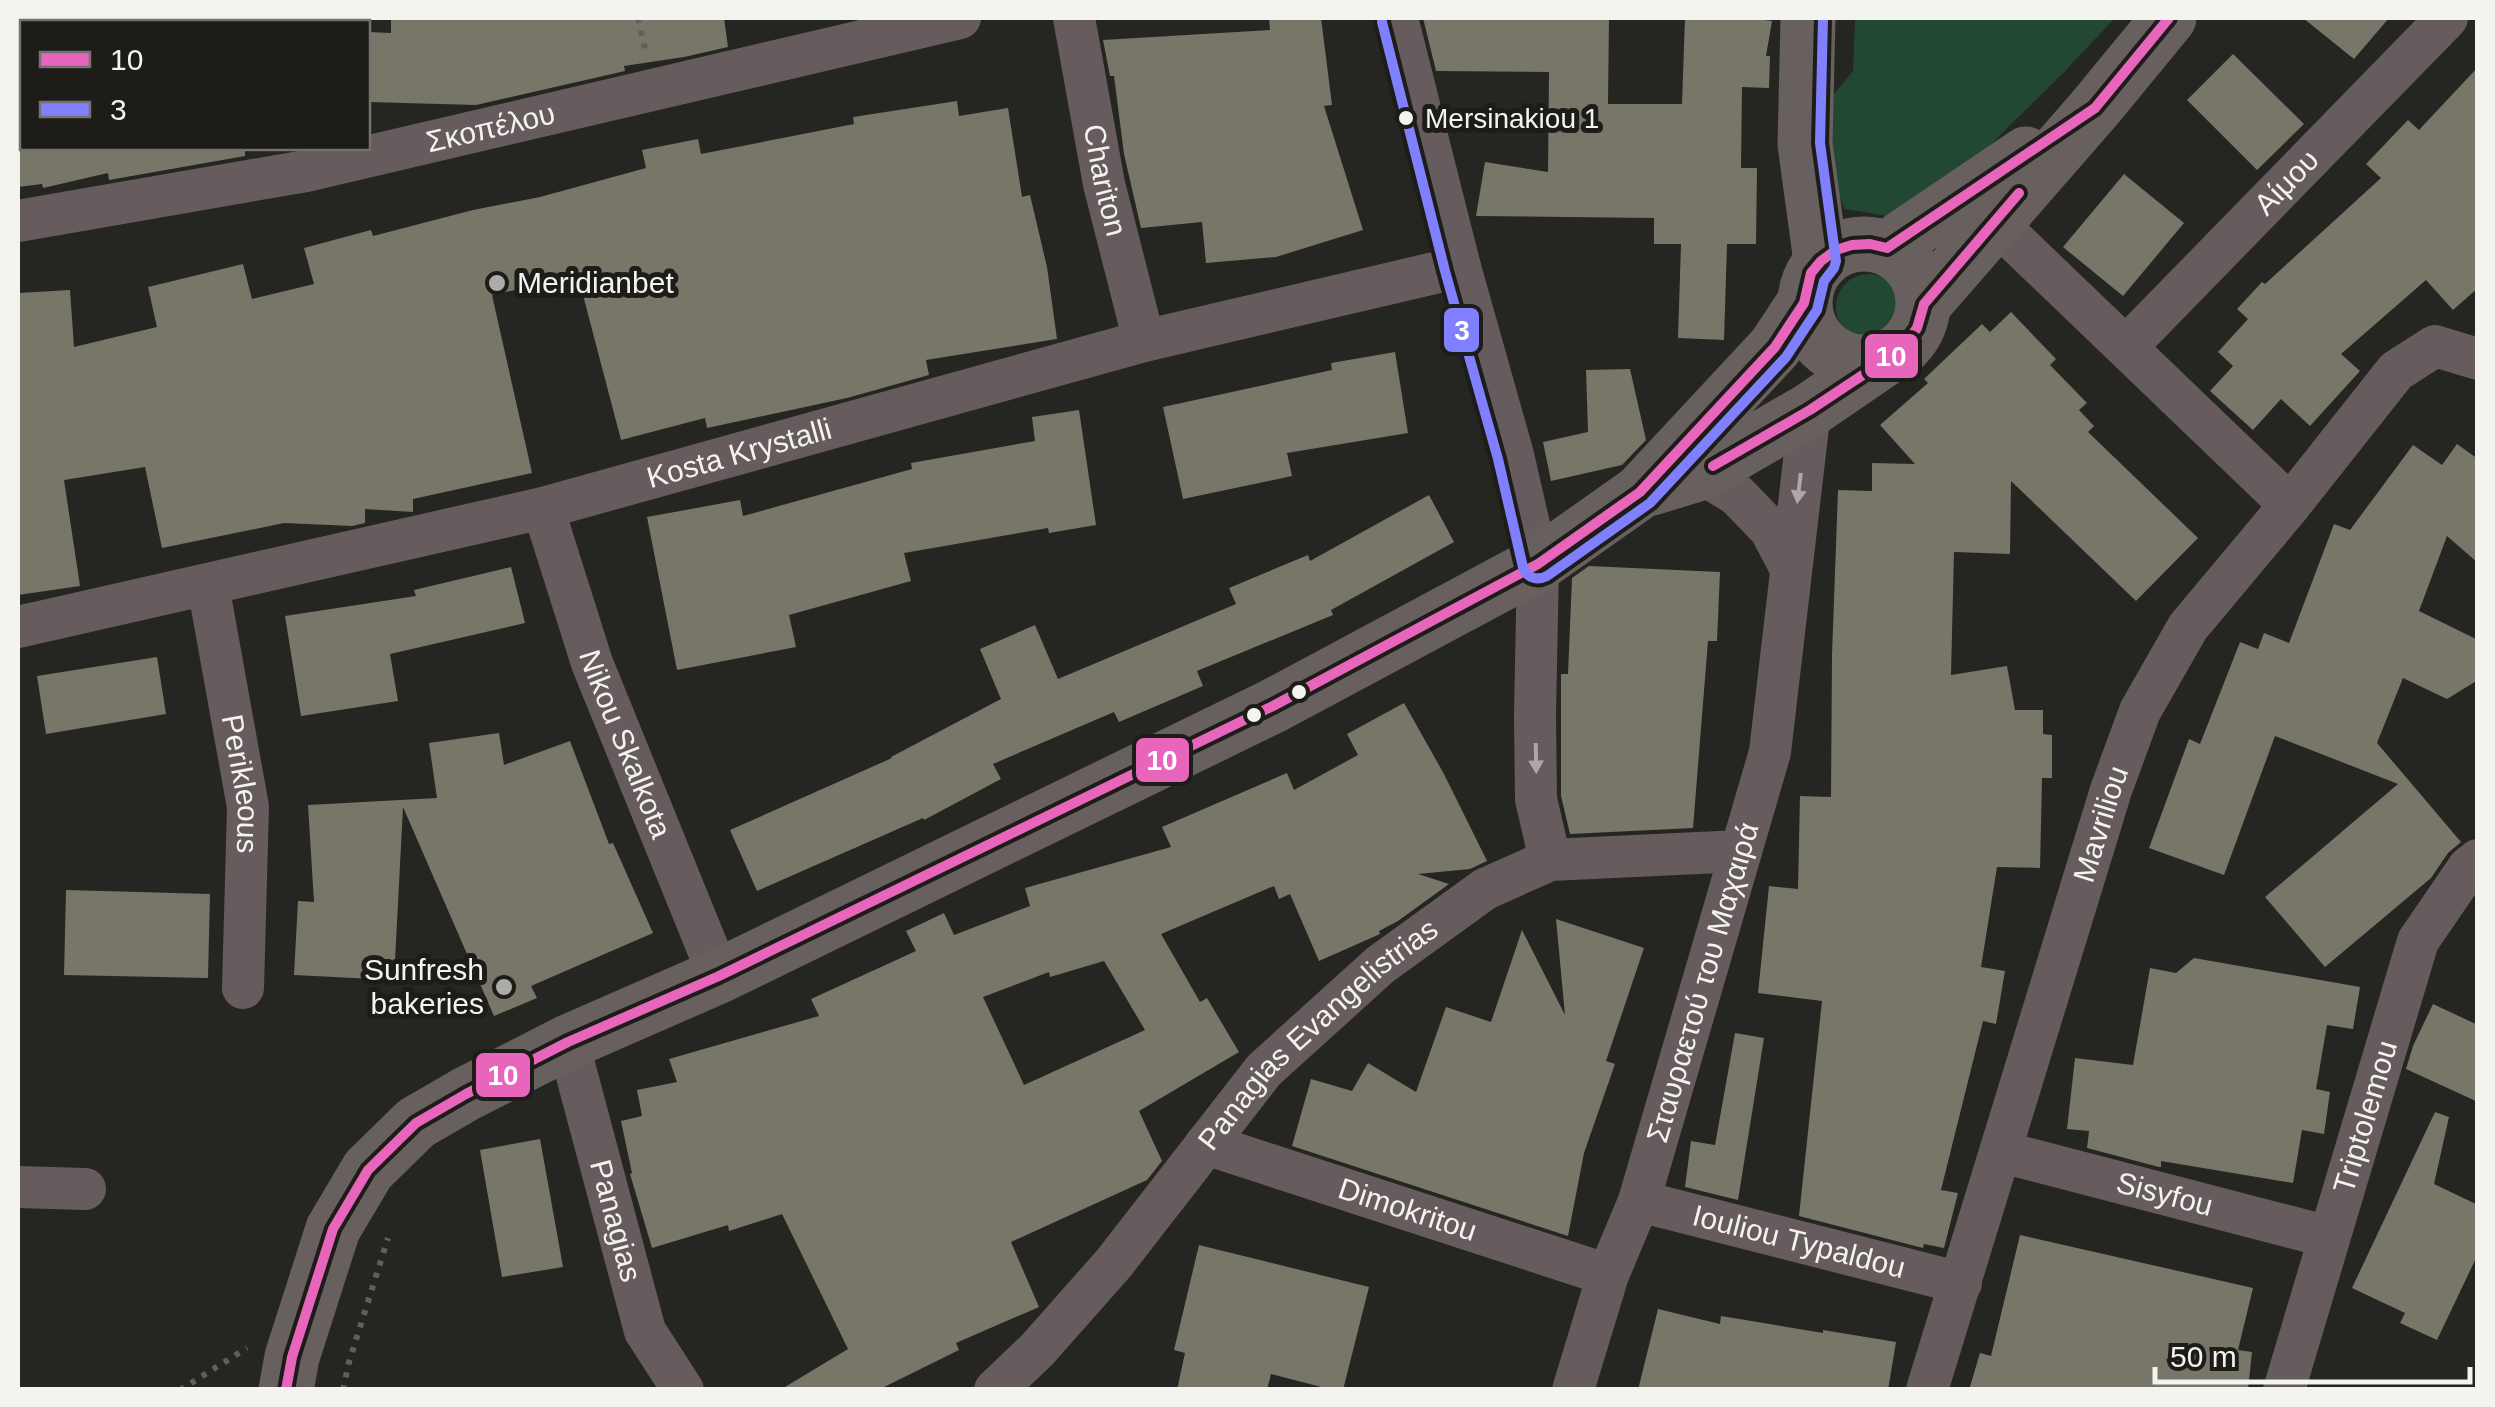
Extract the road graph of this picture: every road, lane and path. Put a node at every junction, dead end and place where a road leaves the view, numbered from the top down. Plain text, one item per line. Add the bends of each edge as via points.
1 (960, 18) edge
2 (1074, 18) edge
3 (1397, 18) edge
4 (1808, 18) edge
5 (2169, 18) edge
6 (2447, 18) edge
7 (2095, 108) junction
8 (370, 145) edge
9 (346, 150) edge
10 (304, 159) edge
11 (18, 220) edge
12 (1994, 222) junction
13 (1887, 248) junction
14 (1460, 267) junction
15 (1812, 282) junction
16 (1924, 304) junction
17 (1144, 341) junction
18 (2126, 347) junction
19 (1886, 358) junction
20 (2478, 359) edge
21 (1810, 410) junction
22 (1700, 473) junction
23 (1640, 492) junction
24 (2290, 506) junction
25 (543, 508) junction
26 (1538, 564) junction
27 (1790, 567) junction
28 (208, 585) junction
29 (18, 627) edge
30 (1741, 852) junction
31 (1550, 860) junction
32 (2478, 860) edge
33 (718, 976) junction
34 (243, 988) dead end
35 (568, 1042) junction
36 (1206, 1144) junction
37 (2002, 1152) junction
38 (18, 1188) edge
39 (85, 1189) dead end
40 (1639, 1200) junction
41 (2328, 1237) junction
42 (388, 1238) dead end
43 (1608, 1275) junction
44 (1961, 1282) junction
45 (284, 1378) edge
46 (343, 1390) edge
47 (683, 1390) edge
48 (994, 1390) edge
49 (1573, 1390) edge
50 (1927, 1390) edge
51 (2284, 1390) edge

1 - 8 street, Σκοπέλου
2 - 17 street, Chariton via 1104,184
3 - 14 street
4 - 15 street
5 - 7 street
6 - 18 street, Αίμου
7 - 12 street
7 - 13 street
9 - 10 street, Σκοπέλου
10 - 11 street, Σκοπέλου
12 - 16 street
12 - 18 street
13 - 15 street via 1836,250
13 - 16 street via 1914,270
14 - 17 street, Kosta Krystalli
14 - 26 street
15 - 19 street via 1806,322 1816,339 1848,361
15 - 23 street via 1775,347
16 - 19 street via 1913,337
17 - 25 street, Kosta Krystalli
18 - 24 street
19 - 21 street
20 - 24 street, Mavriliou via 2435,346 2396,371
21 - 22 street
21 -> 27 street, Σταυραετού του Μαχαιρά
22 - 23 street
22 - 27 street via 1737,495 1770,528
23 - 26 street
24 - 37 street, Mavriliou via 2188,627 2140,711 2110,790
25 - 28 street, Kosta Krystalli
25 - 33 street, Nikou Skalkota via 592,663
26 -> 31 street via 1536,800
26 - 33 street via 1273,706
27 - 30 street, Σταυραετού του Μαχαιρά via 1770,752
28 - 29 street, Kosta Krystalli
28 - 34 street, Perikleous via 248,807
30 - 31 street, Panagias Evangelistrias
30 - 40 street, Σταυραετού του Μαχαιρά
31 - 36 street, Panagias Evangelistrias via 1485,889 1380,965 1264,1070
32 - 41 street, Triptolemou via 2418,941
33 - 35 street
35 - 45 street via 416,1122 368,1170 333,1229
35 - 47 street, Panagias via 645,1331
36 - 43 street, Dimokritou
36 - 48 street, Panagias Evangelistrias via 1114,1263
37 - 41 street, Sisyfou
37 - 44 street, Mavriliou
38 - 39 street
40 - 43 street, Σταυραετού του Μαχαιρά
40 - 44 street, Iouliou Typaldou
41 - 51 street, Triptolemou
42 - 46 path
43 - 49 street, Σταυραετού του Μαχαιρά
44 - 50 street, Mavriliou

